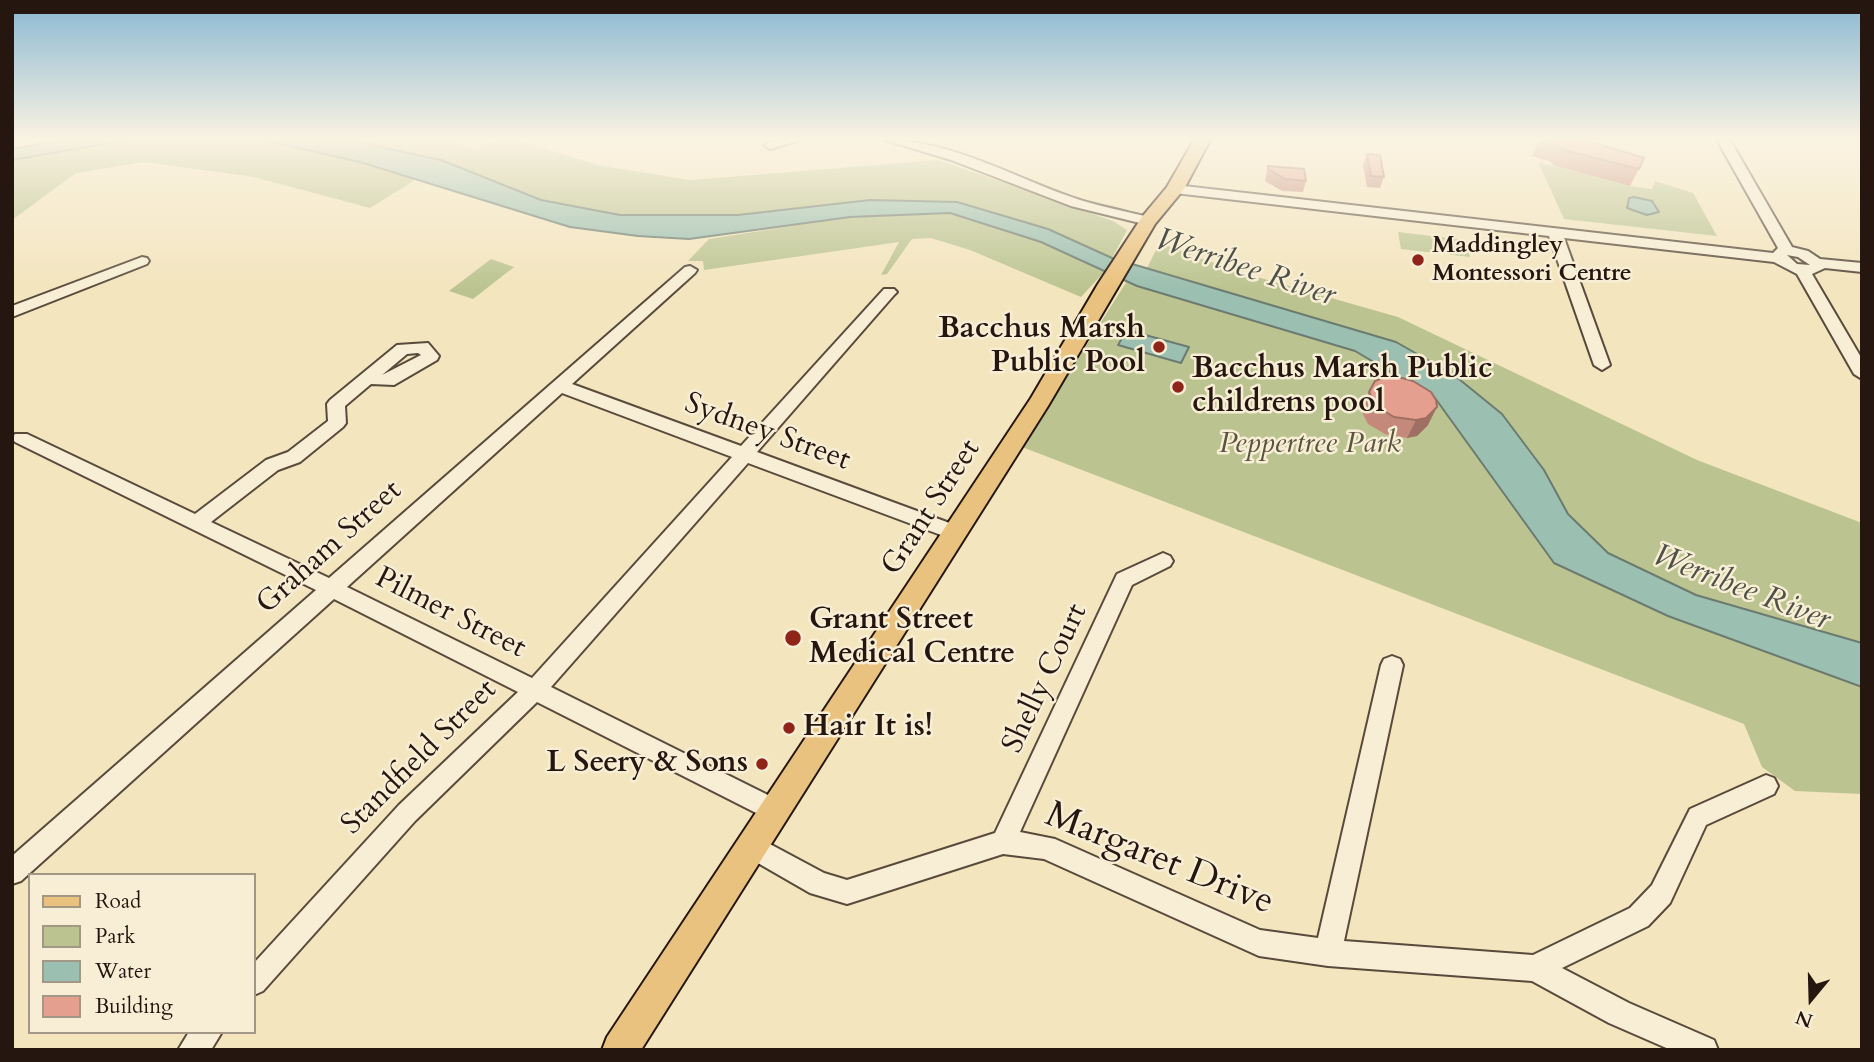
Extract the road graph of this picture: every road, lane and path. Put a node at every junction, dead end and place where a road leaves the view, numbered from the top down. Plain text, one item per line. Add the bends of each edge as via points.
1 (1175, 189) edge
2 (1041, 190) edge
3 (1180, 190) edge
4 (1749, 190) edge
5 (1148, 221) junction
6 (1555, 232) junction
7 (1783, 254) junction
8 (142, 261) dead end
9 (1810, 267) junction
10 (1862, 268) edge
11 (690, 270) dead end
12 (889, 292) dead end
13 (12, 312) edge
14 (1602, 365) dead end
15 (1862, 374) edge
16 (369, 378) dead end
17 (558, 385) junction
18 (21, 438) dead end
19 (744, 454) junction
20 (195, 523) junction
21 (956, 533) junction
22 (1163, 561) dead end
23 (329, 588) junction
24 (1392, 666) dead end
25 (535, 690) junction
26 (1766, 786) dead end
27 (776, 811) junction
28 (1003, 842) junction
29 (754, 847) junction
30 (12, 872) edge
31 (1328, 953) junction
32 (1534, 968) junction
33 (256, 980) edge
34 (206, 1034) edge
35 (192, 1050) edge
36 (620, 1050) edge
37 (1704, 1050) edge

1 - 5 main road, Grant Street
2 - 5 street
3 - 6 street
4 - 7 street
5 - 21 main road, Grant Street
6 - 7 street
6 - 14 street
7 - 9 street via 1786,265
8 - 13 street
9 - 10 street
9 - 15 street
11 - 17 street, Graham Street
12 - 19 street, Standfield Street
16 - 20 street via 336,404 337,423 294,457 272,464
17 - 19 street, Sydney Street
17 - 23 street, Graham Street
18 - 20 street, Pilmer Street
19 - 21 street, Sydney Street
19 - 25 street, Standfield Street
20 - 23 street, Pilmer Street
21 - 27 main road, Grant Street
22 - 28 street, Shelly Court via 1124,580
23 - 25 street, Pilmer Street
23 - 30 street, Graham Street
24 - 31 street
25 - 27 street, Pilmer Street
25 - 33 street, Standfield Street via 407,813
26 - 32 street via 1698,817 1661,894 1639,917
27 - 29 main road, Grant Street
28 - 29 street, Margaret Drive via 847,892 819,884
28 - 31 street, Margaret Drive via 1046,846 1259,943
29 - 36 main road, Grant Street
31 - 32 street, Margaret Drive
32 - 37 street, Margaret Drive via 1619,1013
34 - 35 street

